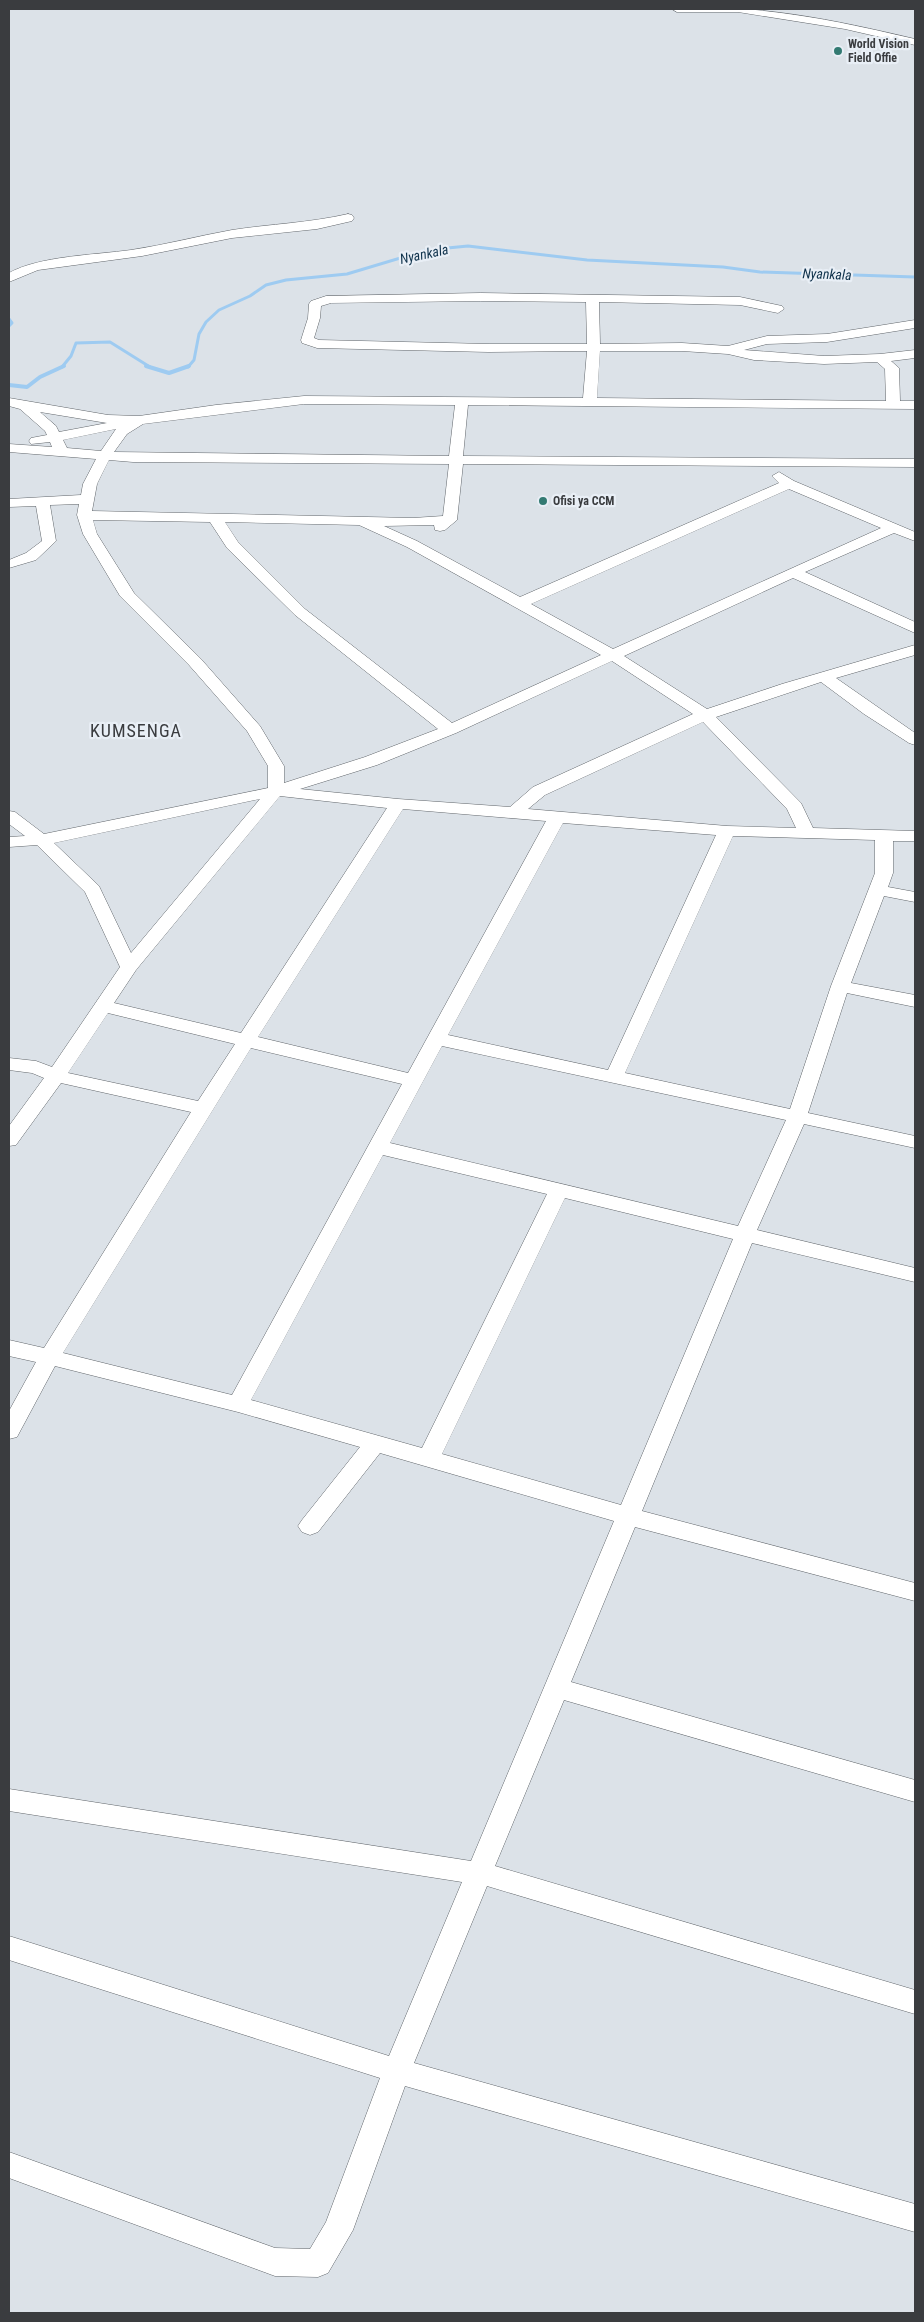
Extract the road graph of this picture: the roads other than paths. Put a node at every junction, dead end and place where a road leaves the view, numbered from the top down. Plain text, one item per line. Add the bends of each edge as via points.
1 (677, 9) edge
2 (739, 9) edge
3 (915, 42) edge
4 (348, 218) dead end
5 (9, 278) edge
6 (592, 298) junction
7 (778, 309) dead end
8 (915, 324) edge
9 (592, 348) junction
10 (728, 350) junction
11 (915, 354) edge
12 (880, 358) junction
13 (462, 400) junction
14 (9, 402) edge
15 (590, 402) junction
16 (893, 405) junction
17 (915, 405) edge
18 (25, 406) junction
19 (139, 420) junction
20 (9, 444) edge
21 (58, 444) junction
22 (9, 448) edge
23 (104, 457) junction
24 (457, 459) junction
25 (767, 463) junction
26 (915, 463) edge
27 (789, 484) junction
28 (86, 499) junction
29 (43, 501) junction
30 (9, 503) edge
31 (84, 515) junction
32 (215, 518) junction
33 (262, 518) junction
34 (450, 520) junction
35 (362, 521) junction
36 (894, 528) junction
37 (914, 535) edge
38 (412, 544) junction
39 (232, 545) junction
40 (9, 564) edge
41 (793, 572) junction
42 (518, 604) junction
43 (915, 628) edge
44 (915, 650) edge
45 (613, 655) junction
46 (824, 677) junction
47 (705, 715) junction
48 (450, 730) junction
49 (915, 740) edge
50 (276, 791) junction
51 (398, 804) junction
52 (514, 812) junction
53 (9, 816) edge
54 (557, 817) junction
55 (727, 831) junction
56 (806, 832) junction
57 (884, 835) junction
58 (915, 836) edge
59 (41, 840) junction
60 (9, 842) edge
61 (878, 890) junction
62 (915, 897) edge
63 (129, 967) junction
64 (840, 986) junction
65 (915, 1001) edge
66 (104, 1006) junction
67 (437, 1039) junction
68 (246, 1040) junction
69 (9, 1064) edge
70 (56, 1076) junction
71 (614, 1077) junction
72 (414, 1081) junction
73 (203, 1108) junction
74 (797, 1117) junction
75 (9, 1140) edge
76 (915, 1142) edge
77 (378, 1147) junction
78 (559, 1190) junction
79 (745, 1234) junction
80 (915, 1275) edge
81 (9, 1348) edge
82 (49, 1357) junction
83 (238, 1404) junction
84 (9, 1431) edge
85 (375, 1444) junction
86 (428, 1459) junction
87 (628, 1516) junction
88 (310, 1526) dead end
89 (915, 1592) edge
90 (556, 1688) junction
91 (915, 1791) edge
92 (9, 1800) edge
93 (479, 1873) junction
94 (9, 1948) edge
95 (915, 2002) edge
96 (397, 2071) junction
97 (9, 2165) edge
98 (915, 2218) edge

1 - 2 street
2 - 3 street via 845,26
4 - 5 street via 37,266
6 - 7 street via 740,301
6 - 9 street
6 - 9 street via 330,299 315,304 307,340 317,344
8 - 10 street via 827,338 768,340
9 - 10 street
9 - 15 street
10 - 12 street via 777,358
11 - 12 street
12 - 16 street via 892,368
13 - 15 street
13 - 19 street via 304,400
13 - 24 street
14 - 18 street
15 - 16 street
16 - 17 street
18 - 19 street via 108,419
18 - 21 street via 51,429
19 - 21 street
19 - 23 street via 122,431
20 - 21 street
21 - 22 street
21 - 23 street
23 - 24 street
23 - 28 street
24 - 25 street
24 - 34 street
25 - 26 street
25 - 27 street
27 - 36 street
27 - 42 street
28 - 29 street
28 - 31 street
29 - 30 street
29 - 40 street via 49,541 40,553
31 - 32 street
31 - 50 street via 90,534 128,596 195,662 254,729 276,766
32 - 33 street
32 - 39 street
33 - 35 street
33 - 39 street via 239,532
34 - 35 street
34 - 38 street
35 - 38 street
36 - 37 street
36 - 41 street
38 - 42 street
39 - 48 street via 300,612
41 - 43 street
41 - 45 street
42 - 45 street
44 - 46 street
45 - 47 street
45 - 48 street
46 - 47 street
46 - 49 street
47 - 52 street via 539,791
47 - 56 street via 795,807
48 - 50 street via 371,761
50 - 51 street
50 - 59 street
50 - 63 street
51 - 52 street
51 - 68 street
52 - 54 street
53 - 59 street
54 - 55 street
54 - 67 street
55 - 56 street
55 - 71 street
56 - 57 street
57 - 58 street
57 - 61 street via 884,873
59 - 60 street
59 - 63 street via 93,890
61 - 62 street
61 - 64 street
63 - 66 street
64 - 65 street
64 - 74 street
66 - 68 street
66 - 70 street
67 - 71 street
67 - 72 street
68 - 72 street
68 - 73 street
69 - 70 street via 36,1067
70 - 73 street
70 - 75 street
71 - 74 street
72 - 77 street
73 - 82 street
74 - 76 street
74 - 79 street
77 - 78 street
77 - 83 street
78 - 79 street
78 - 86 street
79 - 80 street
79 - 87 street
81 - 82 street
82 - 83 street
82 - 84 street
83 - 85 street
85 - 86 street
85 - 88 street
86 - 87 street
87 - 89 street
87 - 90 street
90 - 91 street
90 - 93 street
92 - 93 street
93 - 95 street
93 - 96 street
94 - 96 street
96 - 97 street via 338,2230 318,2263 275,2262
96 - 98 street

